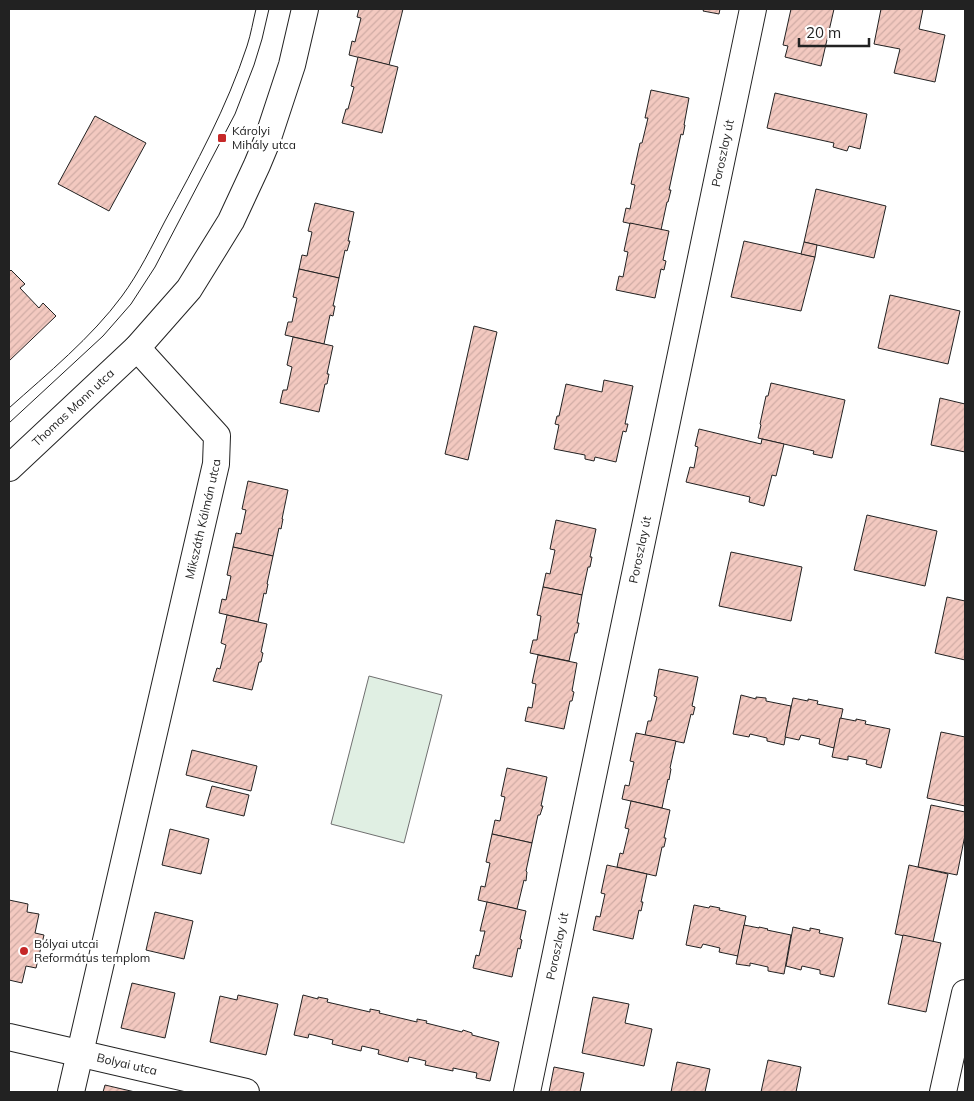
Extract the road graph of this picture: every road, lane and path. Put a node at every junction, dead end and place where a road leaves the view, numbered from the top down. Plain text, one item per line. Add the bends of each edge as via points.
1 (305, 9) edge
2 (753, 9) edge
3 (137, 348) junction
4 (9, 468) edge
5 (965, 993) edge
6 (9, 1037) edge
7 (81, 1053) junction
8 (71, 1092) edge
9 (246, 1092) edge
10 (527, 1092) edge
11 (943, 1092) edge

1 - 3 street via 292,65 239,206 189,289
2 - 10 street, Poroszlay út
3 - 4 street, Thomas Mann utca
3 - 7 street, Mikszáth Kálmán utca via 217,436 216,464
5 - 11 street
6 - 7 street, Bolyai utca
7 - 8 street, Mikszáth Kálmán utca
7 - 9 street, Bolyai utca

